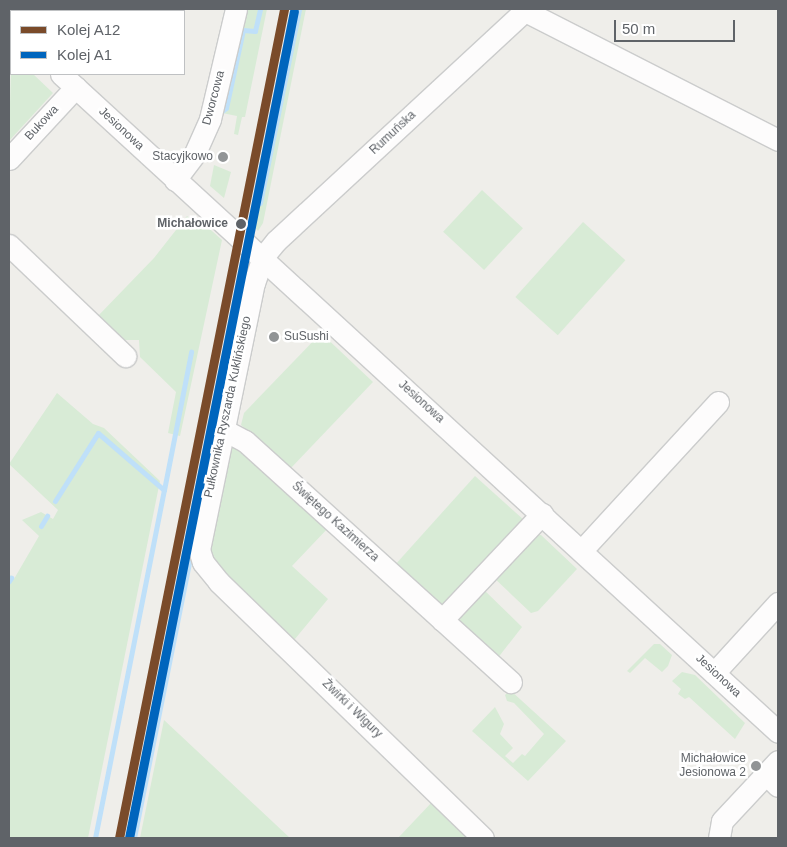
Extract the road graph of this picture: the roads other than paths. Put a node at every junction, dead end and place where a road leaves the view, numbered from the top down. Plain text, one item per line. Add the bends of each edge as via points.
1 (236, 9) edge
2 (522, 10) edge
3 (68, 80) edge
4 (777, 136) edge
5 (9, 159) edge
6 (175, 180) junction
7 (9, 245) edge
8 (263, 257) junction
9 (125, 356) dead end
10 (718, 402) dead end
11 (224, 430) junction
12 (542, 514) junction
13 (582, 550) junction
14 (219, 582) joint
15 (778, 603) edge
16 (442, 620) junction
17 (714, 673) junction
18 (510, 682) dead end
19 (778, 732) edge
20 (774, 774) edge
21 (483, 838) edge
22 (719, 838) edge

1 - 6 street, Dworcowa via 210,119 195,153
2 - 4 street, Rumuńska
2 - 8 street, Rumuńska via 276,241
3 - 5 street, Bukowa
3 - 6 street, Jesionowa
6 - 8 street, Jesionowa
7 - 9 street
8 - 11 street, Pułkownika Ryszarda Kuklińskiego via 254,283
8 - 12 street, Jesionowa
10 - 13 street
11 - 14 street, Pułkownika Ryszarda Kuklińskiego via 199,550 203,562
11 - 16 street, Świętego Kazimierza via 245,441
12 - 13 street, Jesionowa
12 - 16 street
13 - 17 street, Jesionowa
14 - 21 street, Żwirki i Wigury
15 - 17 street
16 - 18 street, Świętego Kazimierza
17 - 19 street, Jesionowa
20 - 22 street via 722,821

